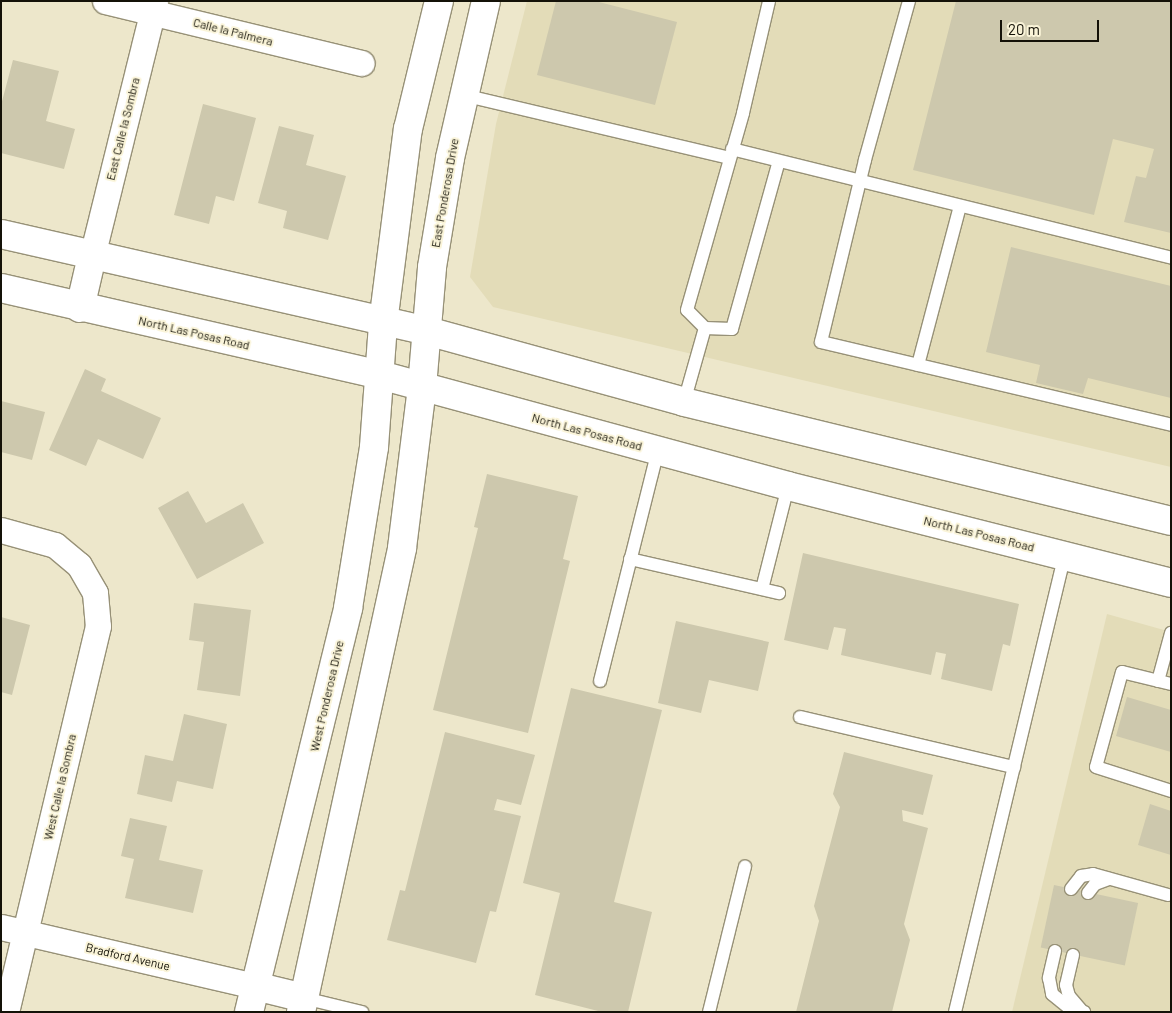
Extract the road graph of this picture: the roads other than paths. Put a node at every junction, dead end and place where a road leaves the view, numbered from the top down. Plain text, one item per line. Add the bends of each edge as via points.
1 (105, 1) edge
2 (439, 1) edge
3 (486, 1) edge
4 (769, 1) edge
5 (909, 1) edge
6 (153, 7) edge
7 (362, 63) dead end
8 (463, 95) junction
9 (731, 154) junction
10 (779, 161) junction
11 (860, 181) junction
12 (960, 206) junction
13 (1, 234) edge
14 (92, 256) junction
15 (1171, 258) edge
16 (1, 288) edge
17 (80, 308) junction
18 (383, 323) junction
19 (705, 328) junction
20 (427, 331) junction
21 (918, 365) junction
22 (380, 375) junction
23 (422, 387) junction
24 (684, 402) junction
25 (1171, 425) edge
26 (658, 450) junction
27 (788, 486) junction
28 (1171, 521) edge
29 (1, 530) edge
30 (1065, 555) junction
31 (630, 559) junction
32 (1171, 583) edge
33 (762, 589) junction
34 (779, 593) dead end
35 (1171, 633) edge
36 (600, 681) dead end
37 (1158, 681) junction
38 (1171, 684) edge
39 (800, 717) dead end
40 (1014, 767) junction
41 (1171, 791) edge
42 (745, 866) dead end
43 (1109, 878) junction
44 (1071, 889) dead end
45 (1088, 893) dead end
46 (1168, 895) dead end
47 (1, 927) edge
48 (26, 933) junction
49 (1055, 951) dead end
50 (1073, 955) dead end
51 (252, 999) edge
52 (303, 1005) edge
53 (6, 1012) edge
54 (362, 1012) edge
55 (710, 1012) edge
56 (955, 1012) edge
57 (1085, 1012) edge

1 - 6 street, Calle la Palmera
2 - 18 main road via 408,129
3 - 8 main road, East Ponderosa Drive
4 - 9 lane
5 - 11 lane
6 - 7 street, Calle la Palmera
6 - 14 street, East Calle la Sombra
8 - 9 lane
8 - 20 main road, East Ponderosa Drive via 432,268
9 - 10 lane
9 - 19 lane via 688,310
10 - 11 lane
10 - 19 lane via 732,329
11 - 12 lane
11 - 21 lane via 822,342
12 - 15 lane
12 - 21 lane
13 - 14 main road
14 - 17 main road
14 - 18 main road
16 - 17 main road, North Las Posas Road
17 - 22 main road, North Las Posas Road
18 - 20 main road
18 - 22 main road
19 - 24 lane
20 - 23 main road, East Ponderosa Drive
20 - 24 main road
21 - 25 lane
22 - 23 main road, North Las Posas Road
22 - 51 main road, West Ponderosa Drive via 373,456 348,608
23 - 26 main road, North Las Posas Road
23 - 52 main road via 402,548
24 - 28 main road
26 - 27 main road, North Las Posas Road
26 - 31 lane
27 - 30 main road, North Las Posas Road
27 - 33 lane
29 - 48 street, West Calle la Sombra via 55,545 79,564 95,593 98,626
30 - 32 main road, North Las Posas Road
30 - 40 lane
31 - 33 lane
31 - 36 lane
33 - 34 lane
35 - 37 lane
37 - 38 lane
37 - 41 lane via 1122,672 1096,767
39 - 40 lane
40 - 56 lane
42 - 55 lane
43 - 44 lane via 1087,874
43 - 45 lane via 1095,884
43 - 46 lane
47 - 48 street, Bradford Avenue
48 - 51 street, Bradford Avenue
48 - 53 street, West Calle la Sombra
49 - 57 lane via 1050,978 1052,994 1068,1007
50 - 57 lane via 1066,985 1069,996
51 - 52 main road
52 - 54 lane

